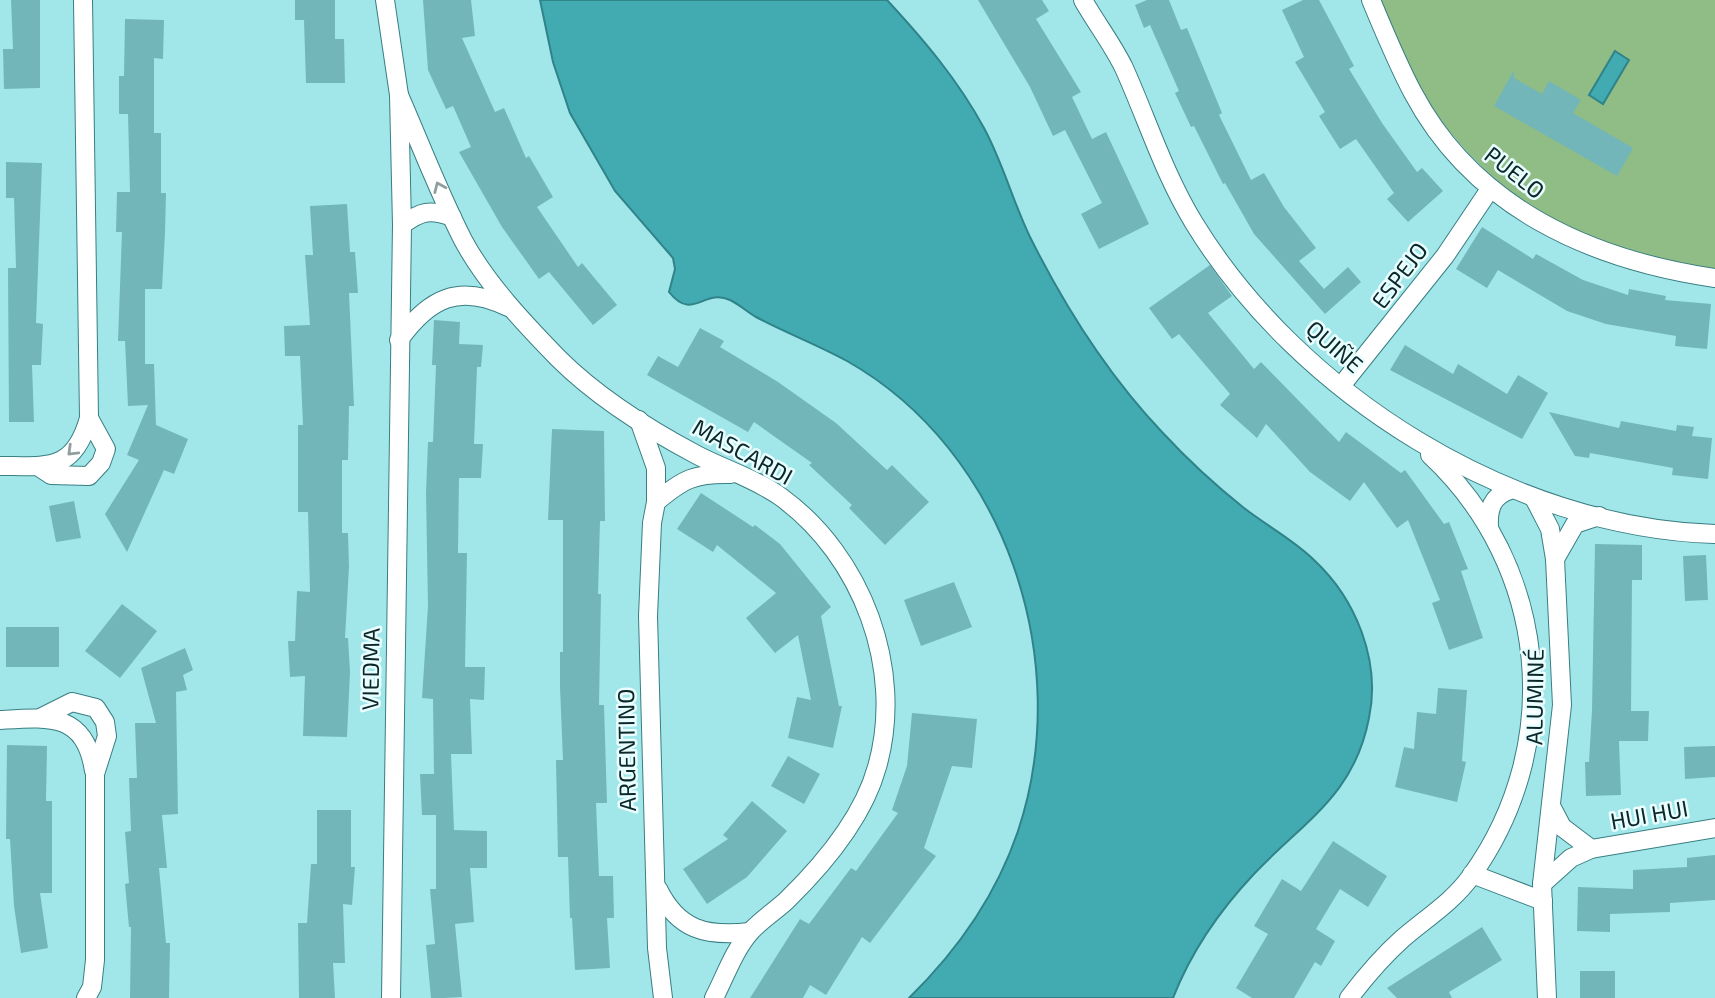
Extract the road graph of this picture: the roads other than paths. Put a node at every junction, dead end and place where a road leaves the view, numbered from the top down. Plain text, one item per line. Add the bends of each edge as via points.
1 (83, 0) edge
2 (385, 0) edge
3 (1083, 0) edge
4 (1371, 0) edge
5 (399, 95) junction
6 (1490, 189) junction
7 (452, 217) junction
8 (402, 225) junction
9 (477, 261) junction
10 (401, 276) junction
11 (1715, 278) edge
12 (463, 296) junction
13 (436, 301) junction
14 (512, 308) junction
15 (399, 340) junction
16 (1341, 386) junction
17 (89, 418) junction
18 (639, 420) junction
19 (1409, 435) junction
20 (0, 466) edge
21 (39, 467) junction
22 (736, 474) junction
23 (1510, 490) junction
24 (1534, 498) junction
25 (656, 502) junction
26 (1599, 516) junction
27 (1489, 527) junction
28 (1715, 534) edge
29 (1555, 559) junction
30 (42, 717) junction
31 (0, 720) edge
32 (95, 774) junction
33 (1551, 806) junction
34 (1715, 828) edge
35 (1591, 849) junction
36 (1472, 874) junction
37 (654, 882) junction
38 (1542, 892) junction
39 (750, 932) junction
40 (91, 995) edge
41 (392, 997) edge
42 (713, 997) edge
43 (663, 998) edge
44 (1349, 998) edge
45 (1547, 998) edge

1 - 17 street
2 - 5 street
3 - 16 street, QUIÑE via 1122,65 1170,177 1206,241 1283,333
4 - 6 street, PUELO via 1413,94 1449,146
7 -> 5 street
5 - 8 street
6 - 11 street, PUELO via 1546,226 1590,247 1634,263
6 - 16 street, ESPEJO via 1437,267
7 - 8 street via 419,212
7 - 9 street
8 - 10 street
9 - 12 street via 473,288
9 - 14 street, MASCARDI
10 - 13 street via 408,292 418,299
10 - 15 street, VIEDMA
12 - 13 street
12 - 14 street via 487,297
13 - 15 street
14 - 18 street, MASCARDI via 560,360
15 - 41 street, VIEDMA
16 - 19 street, QUIÑE
17 -> 21 street via 76,452 59,463
17 - 21 street via 106,449 89,477 51,475
18 - 22 street, MASCARDI
18 - 25 street, ARGENTINO via 656,468
19 - 23 street, QUIÑE
19 - 27 street via 1456,482
20 - 21 street
22 - 25 street via 690,477
22 - 39 street, MASCARDI via 779,495 802,514 852,577 866,605 883,663 887,708 877,769 863,802 825,860
23 - 24 street, QUIÑE
23 - 27 street via 1494,500 1488,511
24 - 26 street, QUIÑE
24 - 29 street, ALUMINÉ via 1550,528
25 - 37 street, ARGENTINO via 648,616
26 - 28 street, QUIÑE
26 - 29 street via 1575,524
27 - 36 street via 1525,611 1531,653 1530,707 1514,793 1497,834
29 - 33 street, ALUMINÉ via 1562,705
30 - 31 street
30 - 32 street via 61,720 85,739
30 - 32 street via 72,702 96,708 107,736
32 - 40 street
33 - 35 street via 1562,827
33 - 38 street, ALUMINÉ
34 - 35 street, HUI HUI
35 - 38 street via 1571,858
36 - 38 street
36 - 44 street via 1456,895 1373,967
37 - 39 street via 668,909 687,925 725,935
37 - 43 street, ARGENTINO
38 - 45 street, ALUMINÉ
39 - 42 street

